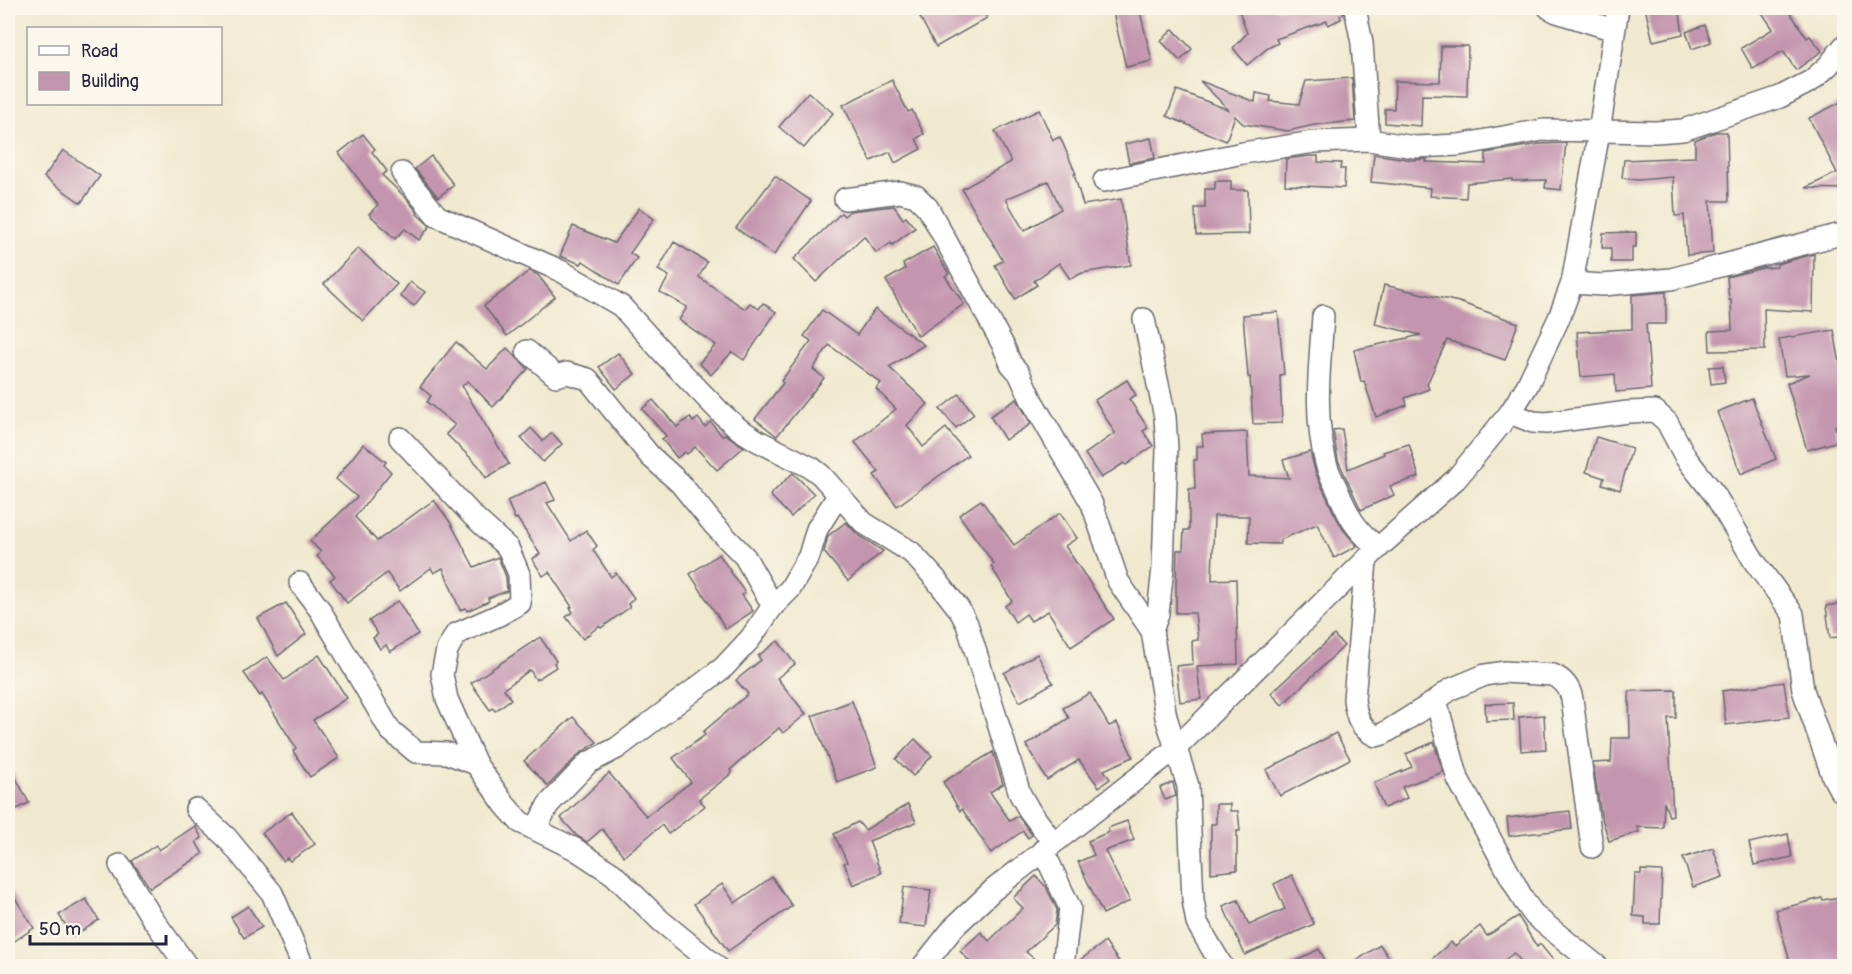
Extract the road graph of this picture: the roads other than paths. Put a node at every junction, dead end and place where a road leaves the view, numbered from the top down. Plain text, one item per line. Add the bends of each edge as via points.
1 (1355, 8) edge
2 (1549, 8) edge
3 (1618, 8) edge
4 (1614, 30) junction
5 (1845, 46) edge
6 (1599, 132) junction
7 (1369, 140) junction
8 (402, 173) dead end
9 (1104, 181) dead end
10 (845, 200) dead end
11 (1837, 235) dead end
12 (1572, 283) junction
13 (1323, 316) dead end
14 (1144, 319) dead end
15 (527, 351) dead end
16 (1510, 413) junction
17 (400, 438) dead end
18 (838, 494) junction
19 (1372, 555) junction
20 (300, 583) dead end
21 (773, 606) junction
22 (1152, 632) junction
23 (1436, 701) junction
24 (1174, 748) junction
25 (476, 764) junction
26 (1845, 793) edge
27 (196, 809) dead end
28 (536, 830) junction
29 (1048, 846) junction
30 (1592, 847) dead end
31 (120, 865) dead end
32 (187, 966) edge
33 (303, 966) edge
34 (716, 966) edge
35 (923, 966) edge
36 (1063, 966) edge
37 (1222, 966) edge
38 (1597, 966) edge

1 - 7 street via 1362,44
2 - 4 street
3 - 4 street
4 - 6 street
5 - 6 street via 1811,81 1780,98 1683,130
6 - 7 street via 1544,130 1459,146 1415,147
6 - 12 street
7 - 9 street via 1266,149
8 - 18 street via 437,216 561,271 621,306 739,429 812,468
10 - 22 street via 900,192 916,196 928,208 1011,364 1092,504 1118,581
11 - 12 street via 1671,279 1603,285
12 - 16 street via 1527,386
13 - 19 street via 1318,404 1326,466
14 - 22 street via 1167,449 1163,568
15 - 21 street via 556,376 567,373 588,379 650,456 680,483 745,557
16 - 19 street via 1456,478
16 - 26 street via 1546,423 1655,411 1667,422 1686,458 1715,495 1754,561 1792,614 1803,690 1833,777
17 - 25 street via 508,548 519,574 520,603 456,634 447,650 442,674 447,699
18 - 21 street via 790,589
18 - 29 street via 864,523 911,552 959,609 1020,794
19 - 23 street via 1354,699 1362,726 1376,736 1383,734
19 - 24 street
20 - 25 street via 321,610 390,730 416,752 447,753
21 - 28 street via 724,667 617,748 588,763 548,805
22 - 24 street
23 - 30 street via 1451,689 1485,675 1504,672 1560,678 1572,699
23 - 38 street via 1458,779 1524,902 1535,916
24 - 29 street
24 - 37 street via 1188,786 1197,922
25 - 28 street via 520,822
27 - 33 street via 227,838 272,893
28 - 34 street via 576,849 613,874 661,921
29 - 35 street via 954,927
29 - 36 street via 1070,909
31 - 32 street

